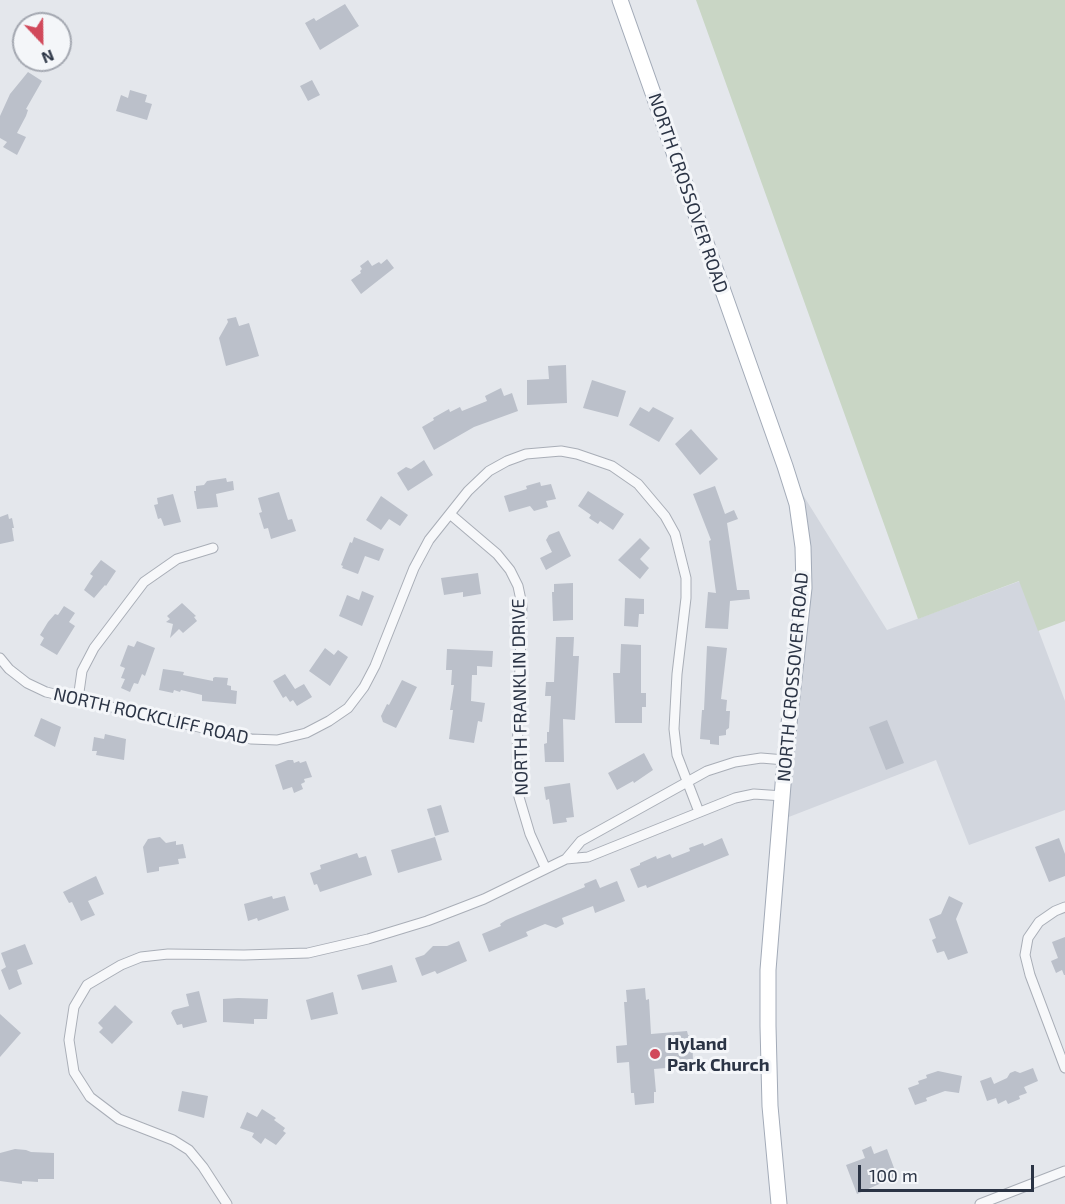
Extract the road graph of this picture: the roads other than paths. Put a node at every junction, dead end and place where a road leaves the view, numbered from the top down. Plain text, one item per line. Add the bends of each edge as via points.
1 (620, 0) edge
2 (450, 514) junction
3 (213, 548) dead end
4 (0, 658) edge
5 (78, 699) junction
6 (785, 760) junction
7 (687, 781) junction
8 (783, 796) junction
9 (699, 812) junction
10 (566, 859) junction
11 (545, 867) junction
12 (1065, 907) edge
13 (1065, 1068) edge
14 (1065, 1171) edge
15 (224, 1203) edge
16 (779, 1204) edge
17 (980, 1204) edge

1 - 6 main road, NORTH CROSSOVER ROAD via 797,504 804,588
2 - 5 street, NORTH ROCKCLIFF ROAD via 429,540 414,568 364,687 348,708 329,721 278,740 251,739
2 - 7 street, NORTH ROCKCLIFF ROAD via 468,491 498,466 526,454 561,451 612,466 654,501 675,534 686,578 674,729 677,755
2 - 11 street, NORTH FRANKLIN DRIVE via 497,554 518,586 522,605 519,797
3 - 5 street via 177,558 144,582 94,648 82,671
4 - 5 street, NORTH ROCKCLIFF ROAD via 27,683
6 - 7 street via 735,762
6 - 8 main road, NORTH CROSSOVER ROAD
7 - 9 street, NORTH ROCKCLIFF ROAD
7 - 10 street via 581,841
8 - 9 street via 754,794
8 - 16 main road, NORTH CROSSOVER ROAD via 768,970 770,1106
9 - 10 street via 588,857
10 - 11 street
11 - 15 street via 484,899 368,939 308,953 141,957 87,985 74,1007 69,1040 74,1072 90,1097 118,1119 189,1150
12 - 13 street via 1039,922 1028,938 1025,955
14 - 17 street

